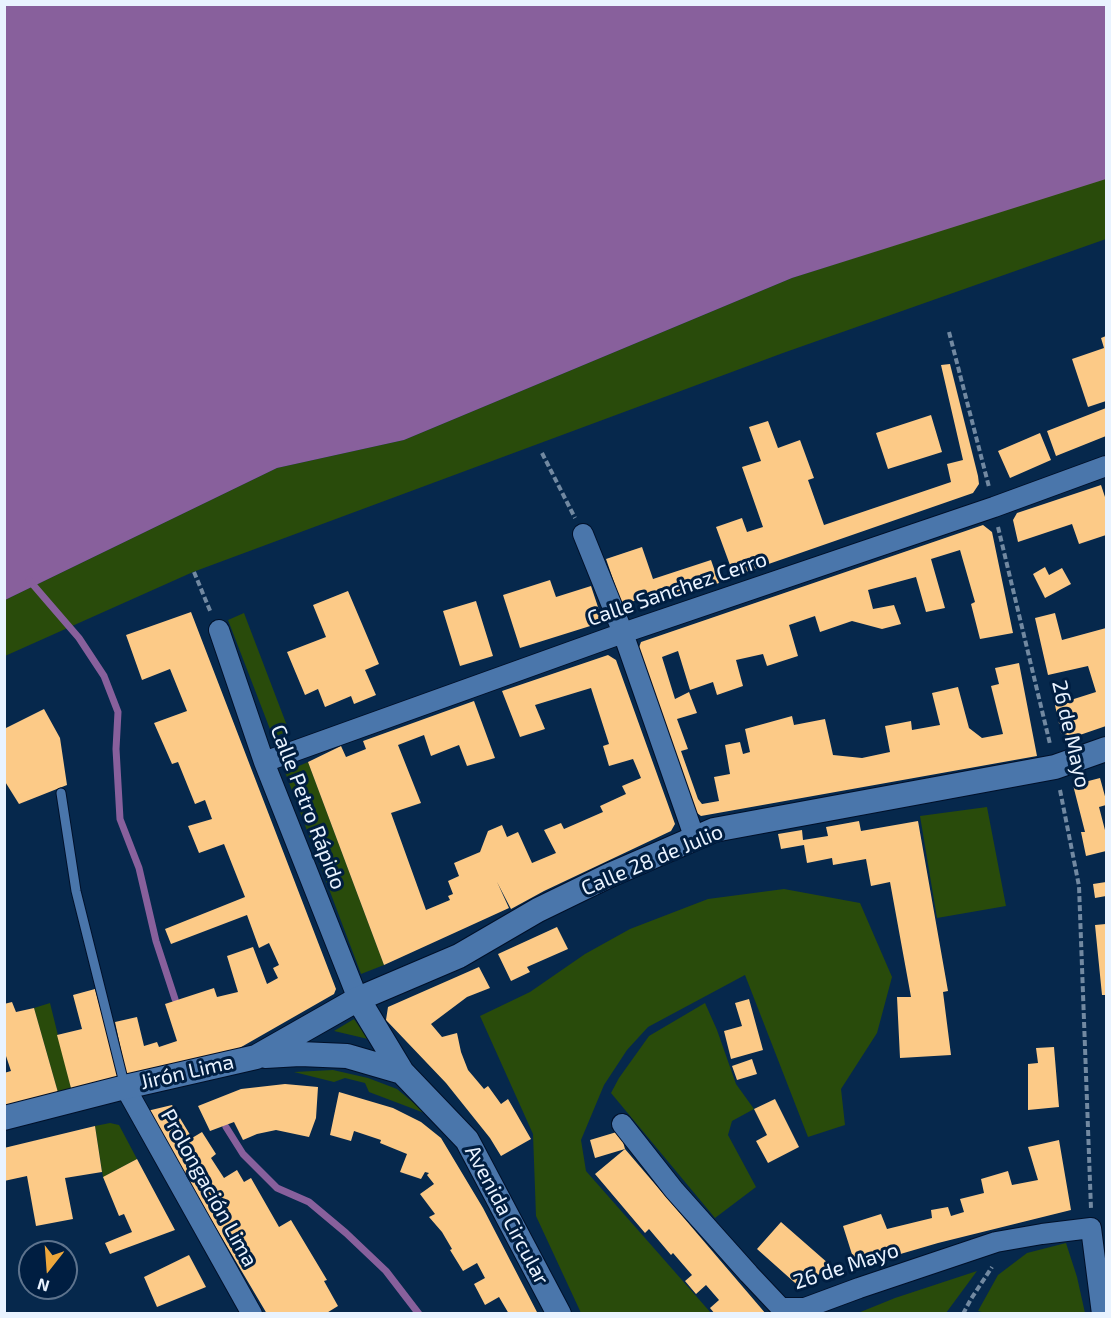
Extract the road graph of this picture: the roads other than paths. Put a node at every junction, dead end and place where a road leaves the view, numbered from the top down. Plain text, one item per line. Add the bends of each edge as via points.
1 (1107, 466) edge
2 (583, 534) road end
3 (219, 630) road end
4 (622, 633) junction
5 (1107, 749) edge
6 (264, 762) junction
7 (61, 793) dead end
8 (695, 839) junction
9 (358, 999) junction
10 (256, 1057) junction
11 (402, 1072) junction
12 (125, 1087) junction
13 (4, 1118) edge
14 (622, 1124) dead end
15 (252, 1314) edge
16 (559, 1314) edge
17 (1102, 1314) edge

1 - 4 street, Calle Sanchez Cerro
2 - 4 street
3 - 6 street, Calle Petro Rápido
4 - 6 street, Calle Sanchez Cerro
4 - 8 street
5 - 8 street, Calle 28 de Julio via 1055,767 714,830
6 - 9 street, Calle Petro Rápido
7 - 12 lane via 76,891
8 - 9 street, Calle 28 de Julio via 538,910 459,956
9 - 10 street, Jirón Lima
9 - 11 street, Avenida Circular
10 - 11 street via 300,1053 347,1056
10 - 12 street, Jirón Lima
11 - 16 street, Avenida Circular via 467,1140
12 - 13 street, Jirón Lima
12 - 15 street, Prolongación Lima
14 - 17 street, 26 de Mayo via 675,1190 781,1308 805,1308 996,1242 1091,1228

